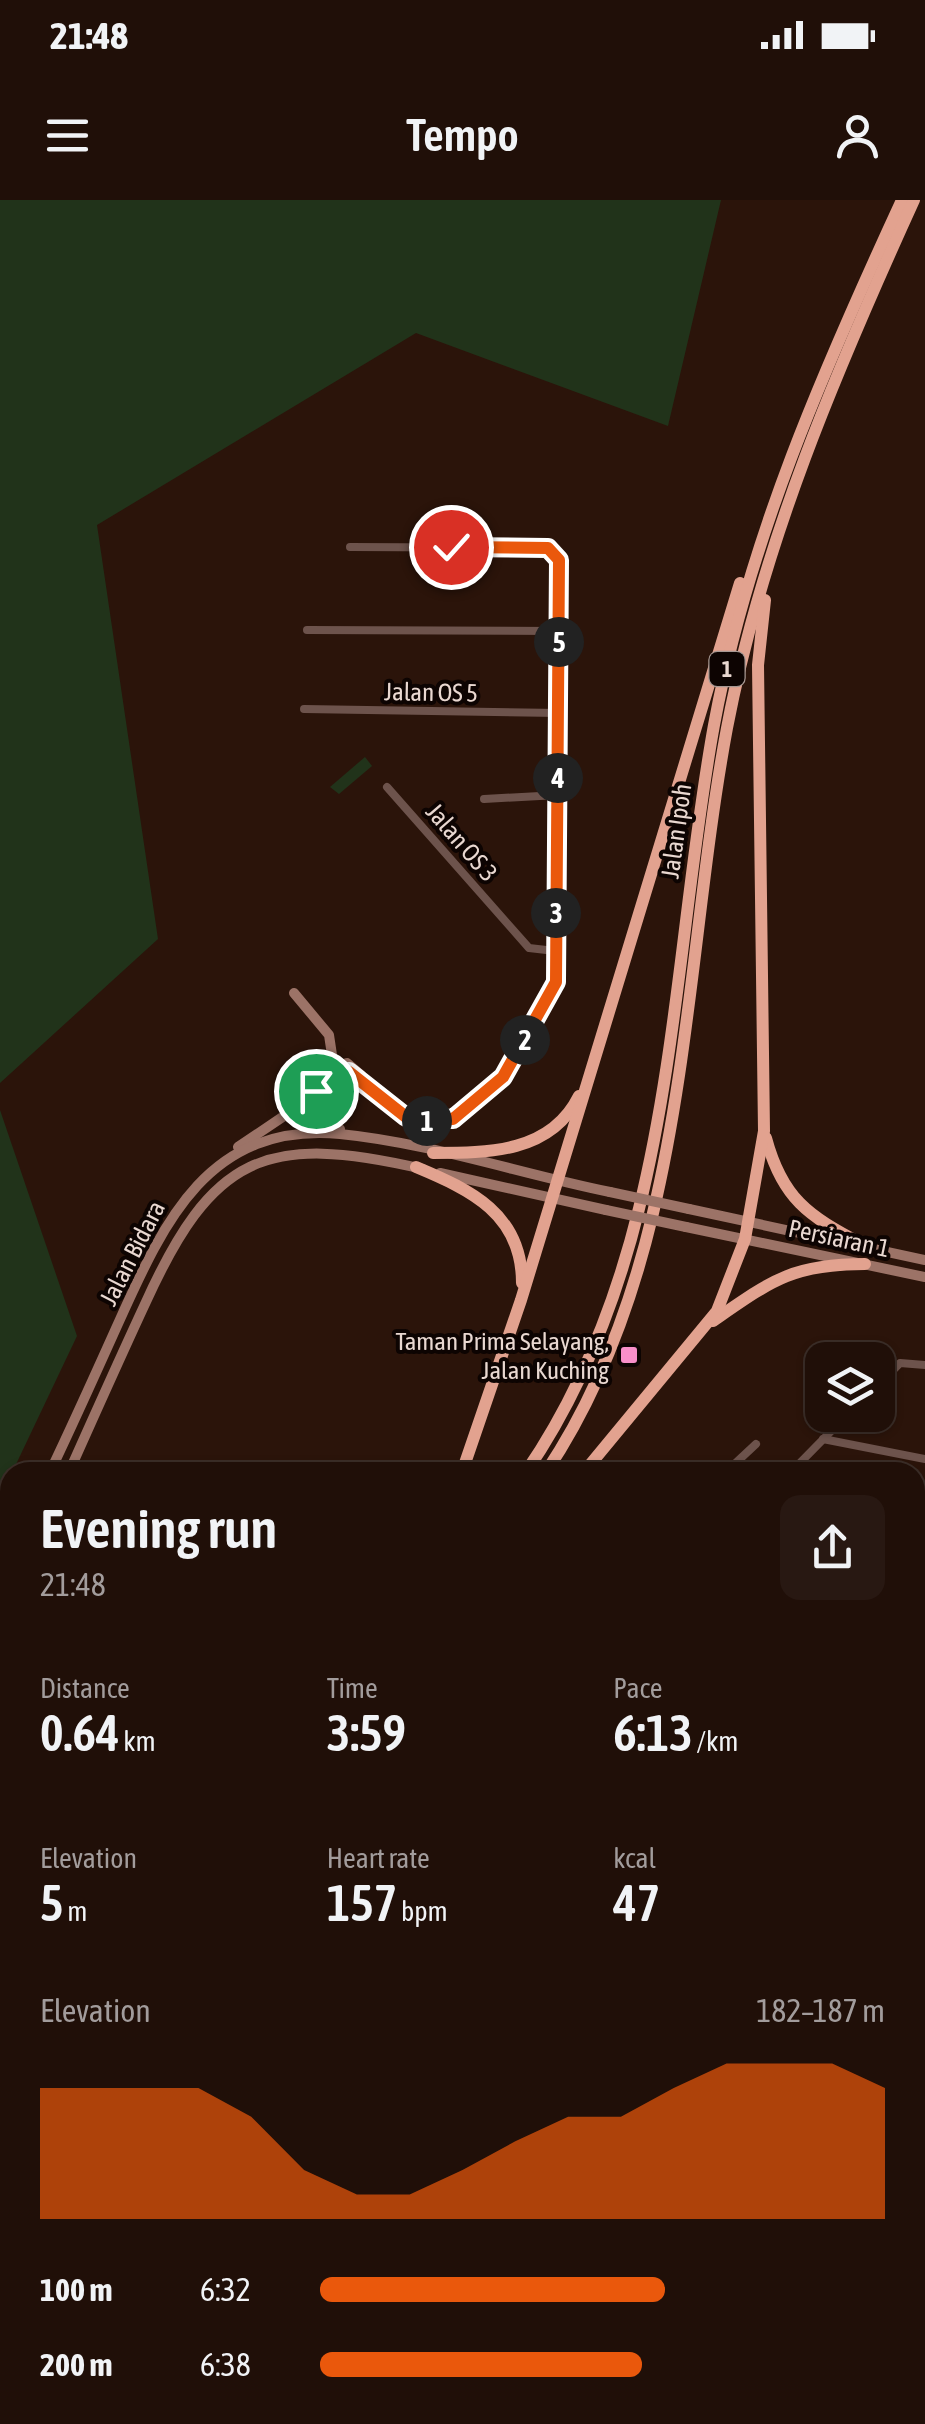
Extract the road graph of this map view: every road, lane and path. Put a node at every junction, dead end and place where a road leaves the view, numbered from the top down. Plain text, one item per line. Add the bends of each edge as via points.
1 (902, 200) edge
2 (914, 200) edge
3 (824, 377) junction
4 (350, 547) dead end
5 (768, 575) junction
6 (307, 630) dead end
7 (559, 630) junction
8 (304, 709) dead end
9 (559, 714) junction
10 (387, 787) dead end
11 (558, 795) junction
12 (484, 799) dead end
13 (555, 952) junction
14 (294, 993) dead end
15 (602, 1043) junction
16 (315, 1076) junction
17 (375, 1091) junction
18 (764, 1130) junction
19 (386, 1142) junction
20 (433, 1153) junction
21 (416, 1168) junction
22 (558, 1182) junction
23 (552, 1200) junction
24 (689, 1209) joint
25 (748, 1220) junction
26 (686, 1227) joint
27 (744, 1239) junction
28 (154, 1242) junction
29 (862, 1244) junction
30 (925, 1260) edge
31 (865, 1264) junction
32 (925, 1277) edge
33 (522, 1300) junction
34 (706, 1326) junction
35 (925, 1365) edge
36 (895, 1368) edge
37 (829, 1432) edge
38 (823, 1438) junction
39 (756, 1444) dead end
40 (925, 1459) edge
41 (55, 1462) edge
42 (74, 1462) edge
43 (465, 1462) edge
44 (532, 1462) edge
45 (551, 1462) edge
46 (592, 1462) edge
47 (737, 1462) edge
48 (800, 1462) edge

1 - 3 highway, Jalan Ipoh / 1
2 - 5 highway, Jalan Ipoh / 1 via 810,441
3 - 15 highway via 778,473 746,562
3 - 44 highway, Jalan Ipoh / 1 via 762,537 722,690 665,1076 628,1256 572,1394
4 - 7 street via 548,548 559,560
5 - 18 highway via 758,665
5 - 45 highway, Jalan Ipoh / 1 via 728,724 648,1236 607,1360
6 - 7 street
7 - 9 street
8 - 9 street, Jalan OS 5
9 - 11 street
10 - 13 street, Jalan OS 3 via 529,948
11 - 12 street
11 - 13 street
13 - 17 street via 556,982 503,1077 467,1111 445,1122 416,1120 396,1112
14 - 16 main road via 333,1044 330,1060
15 - 20 highway via 576,1104 552,1130 496,1152
15 - 22 highway
16 - 17 main road via 347,1063
16 - 28 main road via 279,1122 192,1178
17 - 19 main road via 353,1074 337,1073 318,1088 312,1108 327,1126
18 - 25 highway
18 - 29 highway via 779,1178 795,1202
19 - 20 main road, Jalan Bidara
19 - 28 main road, Jalan Bidara via 315,1134 246,1149 193,1187
20 - 22 main road, Jalan Bidara
21 - 23 main road, Jalan Bidara
21 - 33 highway via 463,1187 502,1218 520,1254
21 - 42 main road, Jalan Bidara via 310,1153 250,1167 216,1188 168,1254
22 - 23 highway
22 - 24 main road, Jalan Bidara, bridge
23 - 26 main road, Jalan Bidara, bridge
23 - 33 highway
24 - 25 main road, Persiaran 1
25 - 27 highway
25 - 29 main road, Persiaran 1
26 - 27 main road, Persiaran 1
27 - 31 main road, Persiaran 1
27 - 34 highway
28 - 41 main road, Jalan Bidara
29 - 30 main road, Persiaran 1
31 - 32 main road, Persiaran 1
31 - 34 highway via 780,1276
33 - 43 highway
34 - 46 highway
35 - 36 street
37 - 38 street
38 - 40 street
38 - 48 street
39 - 47 street

